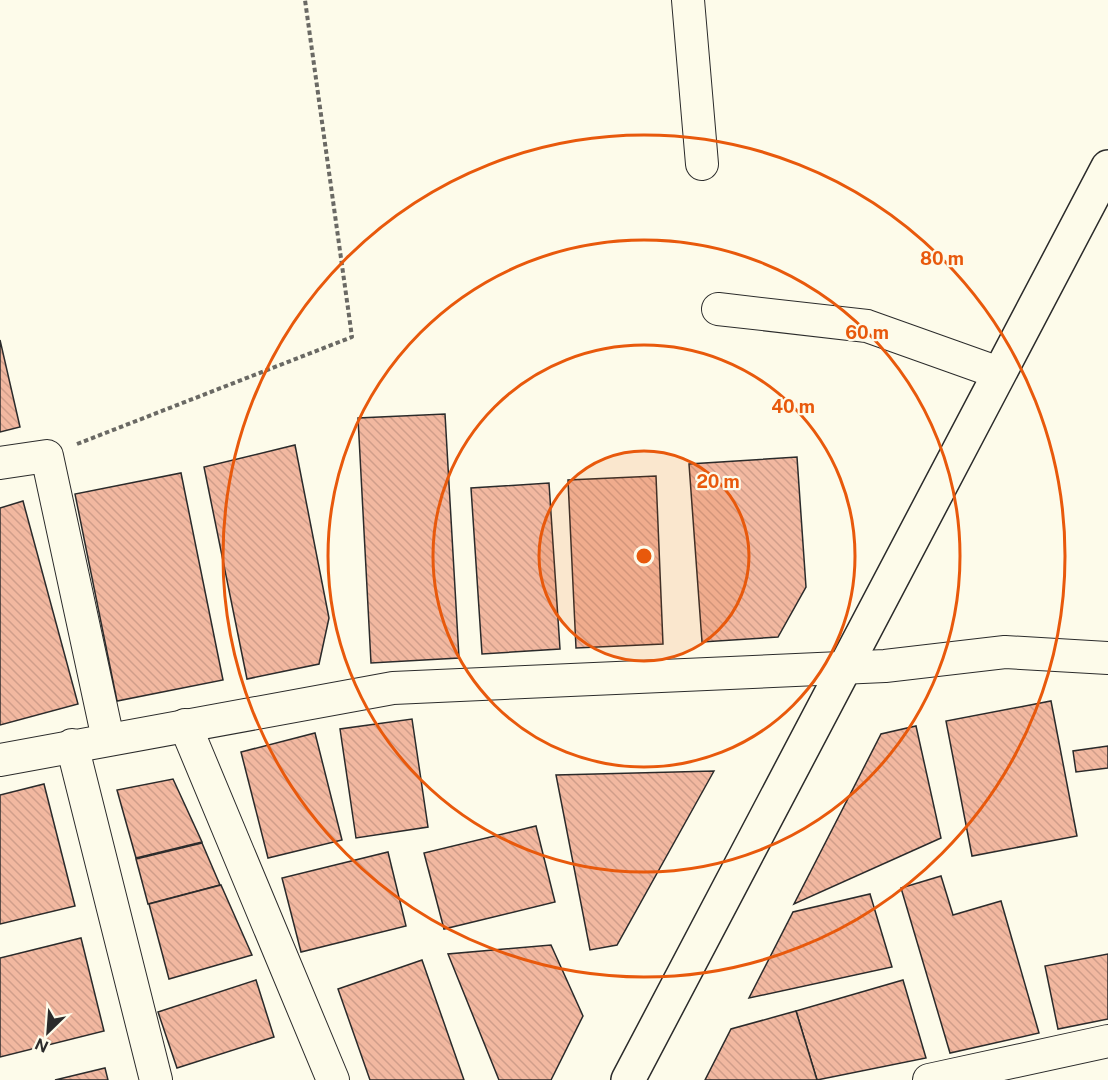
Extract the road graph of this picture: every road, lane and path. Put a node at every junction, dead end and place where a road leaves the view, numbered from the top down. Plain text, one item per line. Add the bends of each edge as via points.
1 (305, 0) edge
2 (688, 0) edge
3 (702, 164) dead end
4 (1108, 166) edge
5 (718, 309) dead end
6 (999, 373) junction
7 (47, 456) junction
8 (0, 463) edge
9 (1108, 658) edge
10 (843, 668) junction
11 (185, 725) junction
12 (108, 739) junction
13 (72, 746) junction
14 (0, 760) edge
15 (1108, 1041) edge
16 (156, 1080) edge
17 (333, 1080) edge
18 (628, 1080) edge
19 (929, 1080) edge

1 - 7 path via 352,337
2 - 3 street
4 - 6 main road
5 - 6 street via 867,326
6 - 10 main road
7 - 8 street
7 - 12 street
9 - 10 street via 1005,652
10 - 11 street via 393,688
10 - 18 main road
11 - 12 street
11 - 17 street
12 - 13 street
13 - 14 street
13 - 16 street
15 - 19 street

